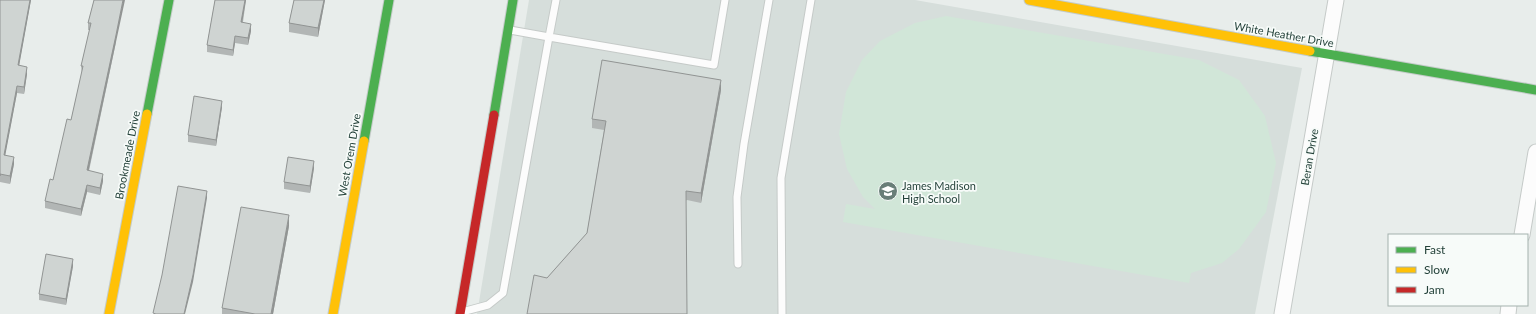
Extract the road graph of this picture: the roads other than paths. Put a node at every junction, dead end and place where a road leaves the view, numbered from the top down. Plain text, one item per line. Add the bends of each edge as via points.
1 (169, 0) edge
2 (389, 0) edge
3 (513, 0) edge
4 (556, 0) edge
5 (725, 0) edge
6 (769, 0) edge
7 (811, 0) edge
8 (1029, 0) edge
9 (1336, 0) edge
10 (508, 30) junction
11 (549, 37) junction
12 (1327, 54) junction
13 (1536, 90) edge
14 (1536, 152) edge
15 (1522, 234) edge
16 (738, 264) dead end
17 (460, 313) edge
18 (109, 314) edge
19 (333, 314) edge
20 (782, 314) edge
21 (1282, 314) edge

1 - 18 street, Brookmeade Drive
2 - 19 street, West Orem Drive
3 - 10 street
4 - 11 lane
5 - 11 lane via 714,65
6 - 16 lane via 737,197
7 - 20 lane via 781,178
8 - 12 street, White Heather Drive
9 - 12 street, Beran Drive
10 - 11 lane
10 - 17 street
11 - 17 lane via 503,293 488,305
12 - 13 street, White Heather Drive
12 - 21 street, Beran Drive
14 - 15 street

